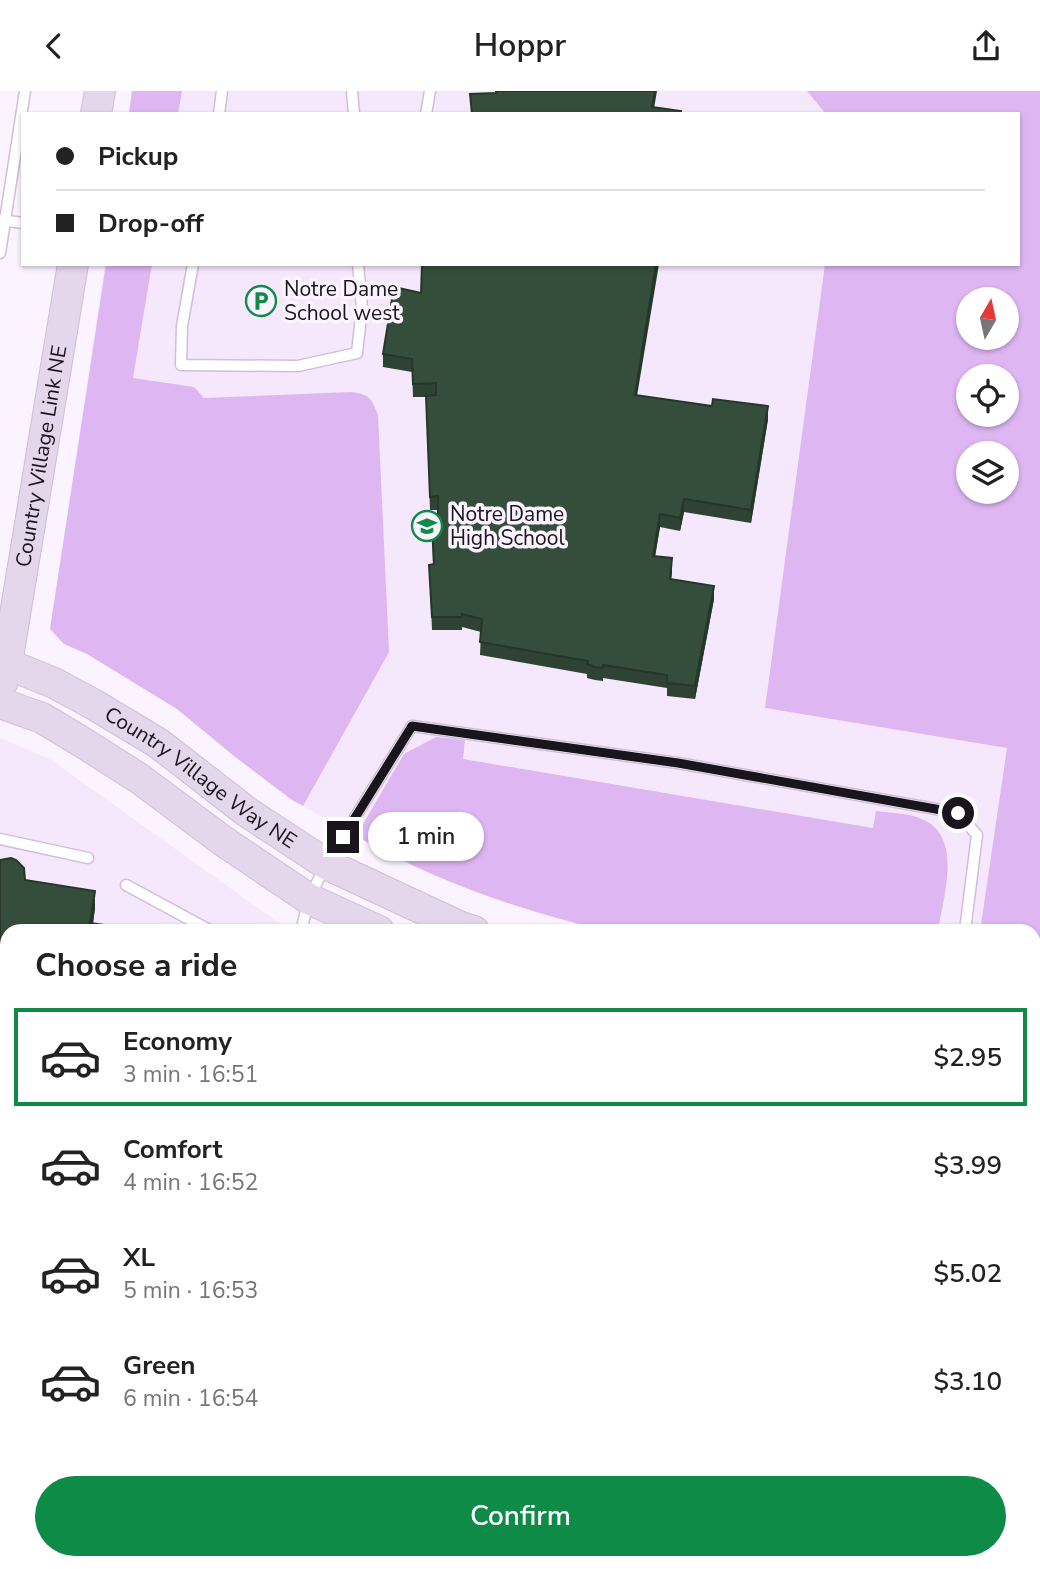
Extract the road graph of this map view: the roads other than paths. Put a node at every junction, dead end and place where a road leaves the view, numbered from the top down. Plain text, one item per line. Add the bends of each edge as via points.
1 (25, 91) edge
2 (100, 91) edge
3 (222, 91) edge
4 (352, 91) edge
5 (430, 91) edge
6 (21, 112) edge
7 (96, 112) edge
8 (219, 112) edge
9 (354, 112) edge
10 (426, 112) edge
11 (21, 114) edge
12 (3, 220) edge
13 (21, 223) edge
14 (0, 253) edge
15 (73, 266) edge
16 (193, 266) edge
17 (358, 266) edge
18 (2, 672) edge
19 (0, 703) edge
20 (0, 839) edge
21 (88, 858) dead end
22 (326, 863) junction
23 (126, 885) dead end
24 (309, 899) junction
25 (198, 924) edge
26 (304, 924) edge
27 (364, 924) edge
28 (455, 924) edge
29 (966, 924) edge

1 - 6 lane
2 - 7 street
3 - 8 lane
4 - 9 lane
5 - 10 lane
11 - 12 lane
12 - 13 lane
12 - 14 lane
15 - 18 street, Country Village Link NE
16 - 17 lane via 182,326 181,365 299,366 358,353 362,308
18 - 22 street, Country Village Way NE via 54,683 93,704 158,743 247,812
19 - 24 street, Country Village Way NE via 42,719 82,742
20 - 21 lane
22 - 24 lane
22 - 28 street, Country Village Way NE
22 - 29 lane via 412,726 678,763 958,813 977,835
23 - 25 lane
24 - 26 lane
24 - 27 street, Country Village Way NE

